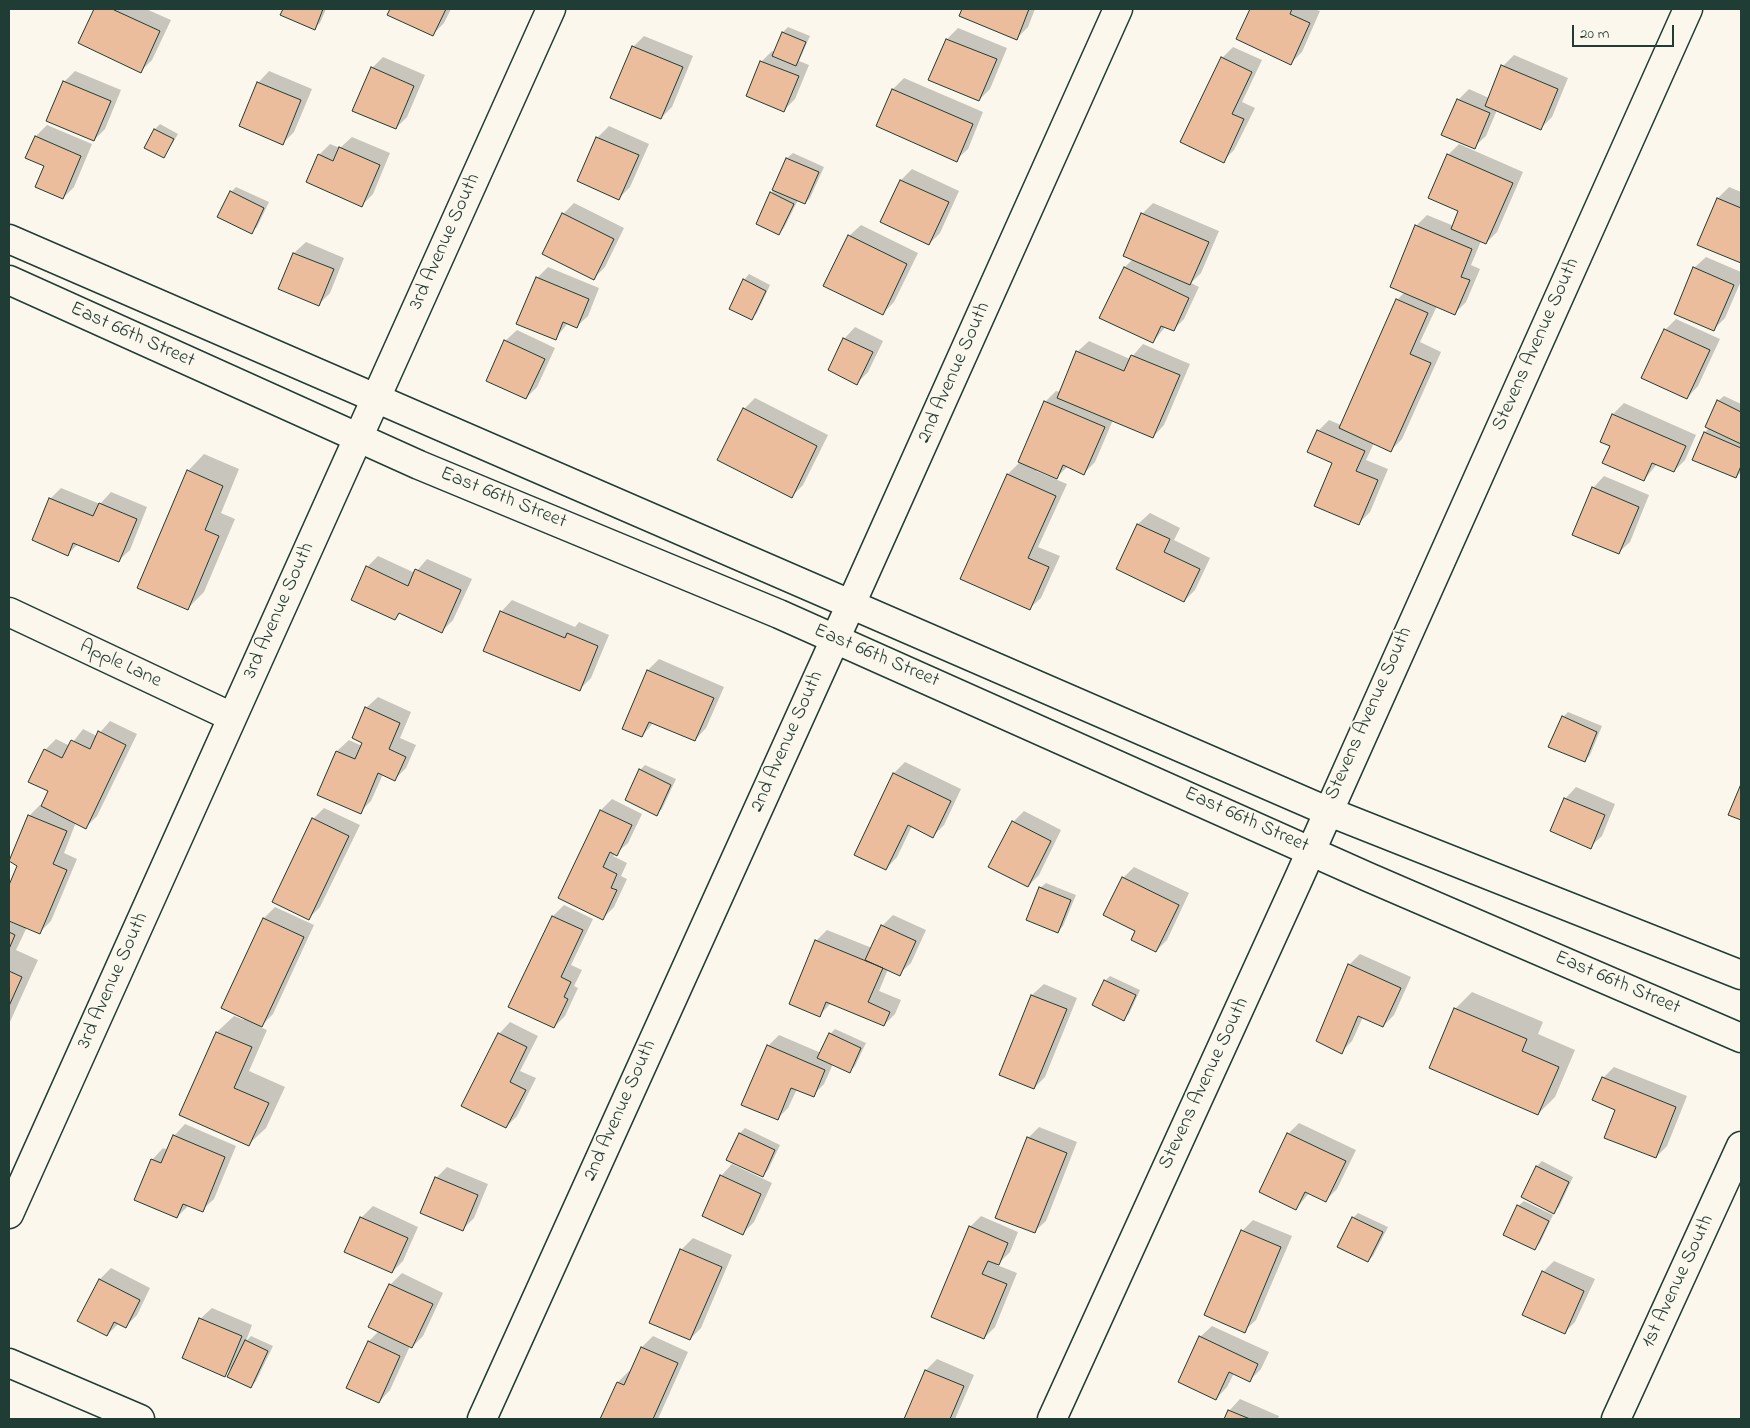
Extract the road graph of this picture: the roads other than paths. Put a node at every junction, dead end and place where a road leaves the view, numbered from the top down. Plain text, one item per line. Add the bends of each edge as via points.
1 (551, 9) edge
2 (1118, 9) edge
3 (1688, 9) edge
4 (9, 239) edge
5 (9, 280) edge
6 (376, 397) junction
7 (359, 437) junction
8 (851, 604) junction
9 (9, 612) edge
10 (834, 640) junction
11 (232, 717) junction
12 (1327, 811) junction
13 (1311, 850) junction
14 (1741, 974) edge
15 (1741, 1038) edge
16 (1741, 1146) edge
17 (9, 1214) edge
18 (9, 1363) edge
19 (140, 1419) edge
20 (482, 1419) edge
21 (1052, 1419) edge
22 (1616, 1419) edge

1 - 6 street, 3rd Avenue South
2 - 8 street, 2nd Avenue South
3 - 12 street, Stevens Avenue South
4 - 6 street, East 66th Street
5 - 7 street, East 66th Street
6 - 7 street, 3rd Avenue South
6 - 8 street, East 66th Street
7 - 10 street, East 66th Street
7 - 11 street, 3rd Avenue South
8 - 10 street, 2nd Avenue South
8 - 12 street, East 66th Street
9 - 11 street, Apple Lane
10 - 13 street, East 66th Street
10 - 20 street, 2nd Avenue South
11 - 17 street, 3rd Avenue South
12 - 13 street, Stevens Avenue South
12 - 14 street, East 66th Street
13 - 15 street, East 66th Street
13 - 21 street, Stevens Avenue South
16 - 22 street, 1st Avenue South
18 - 19 street

